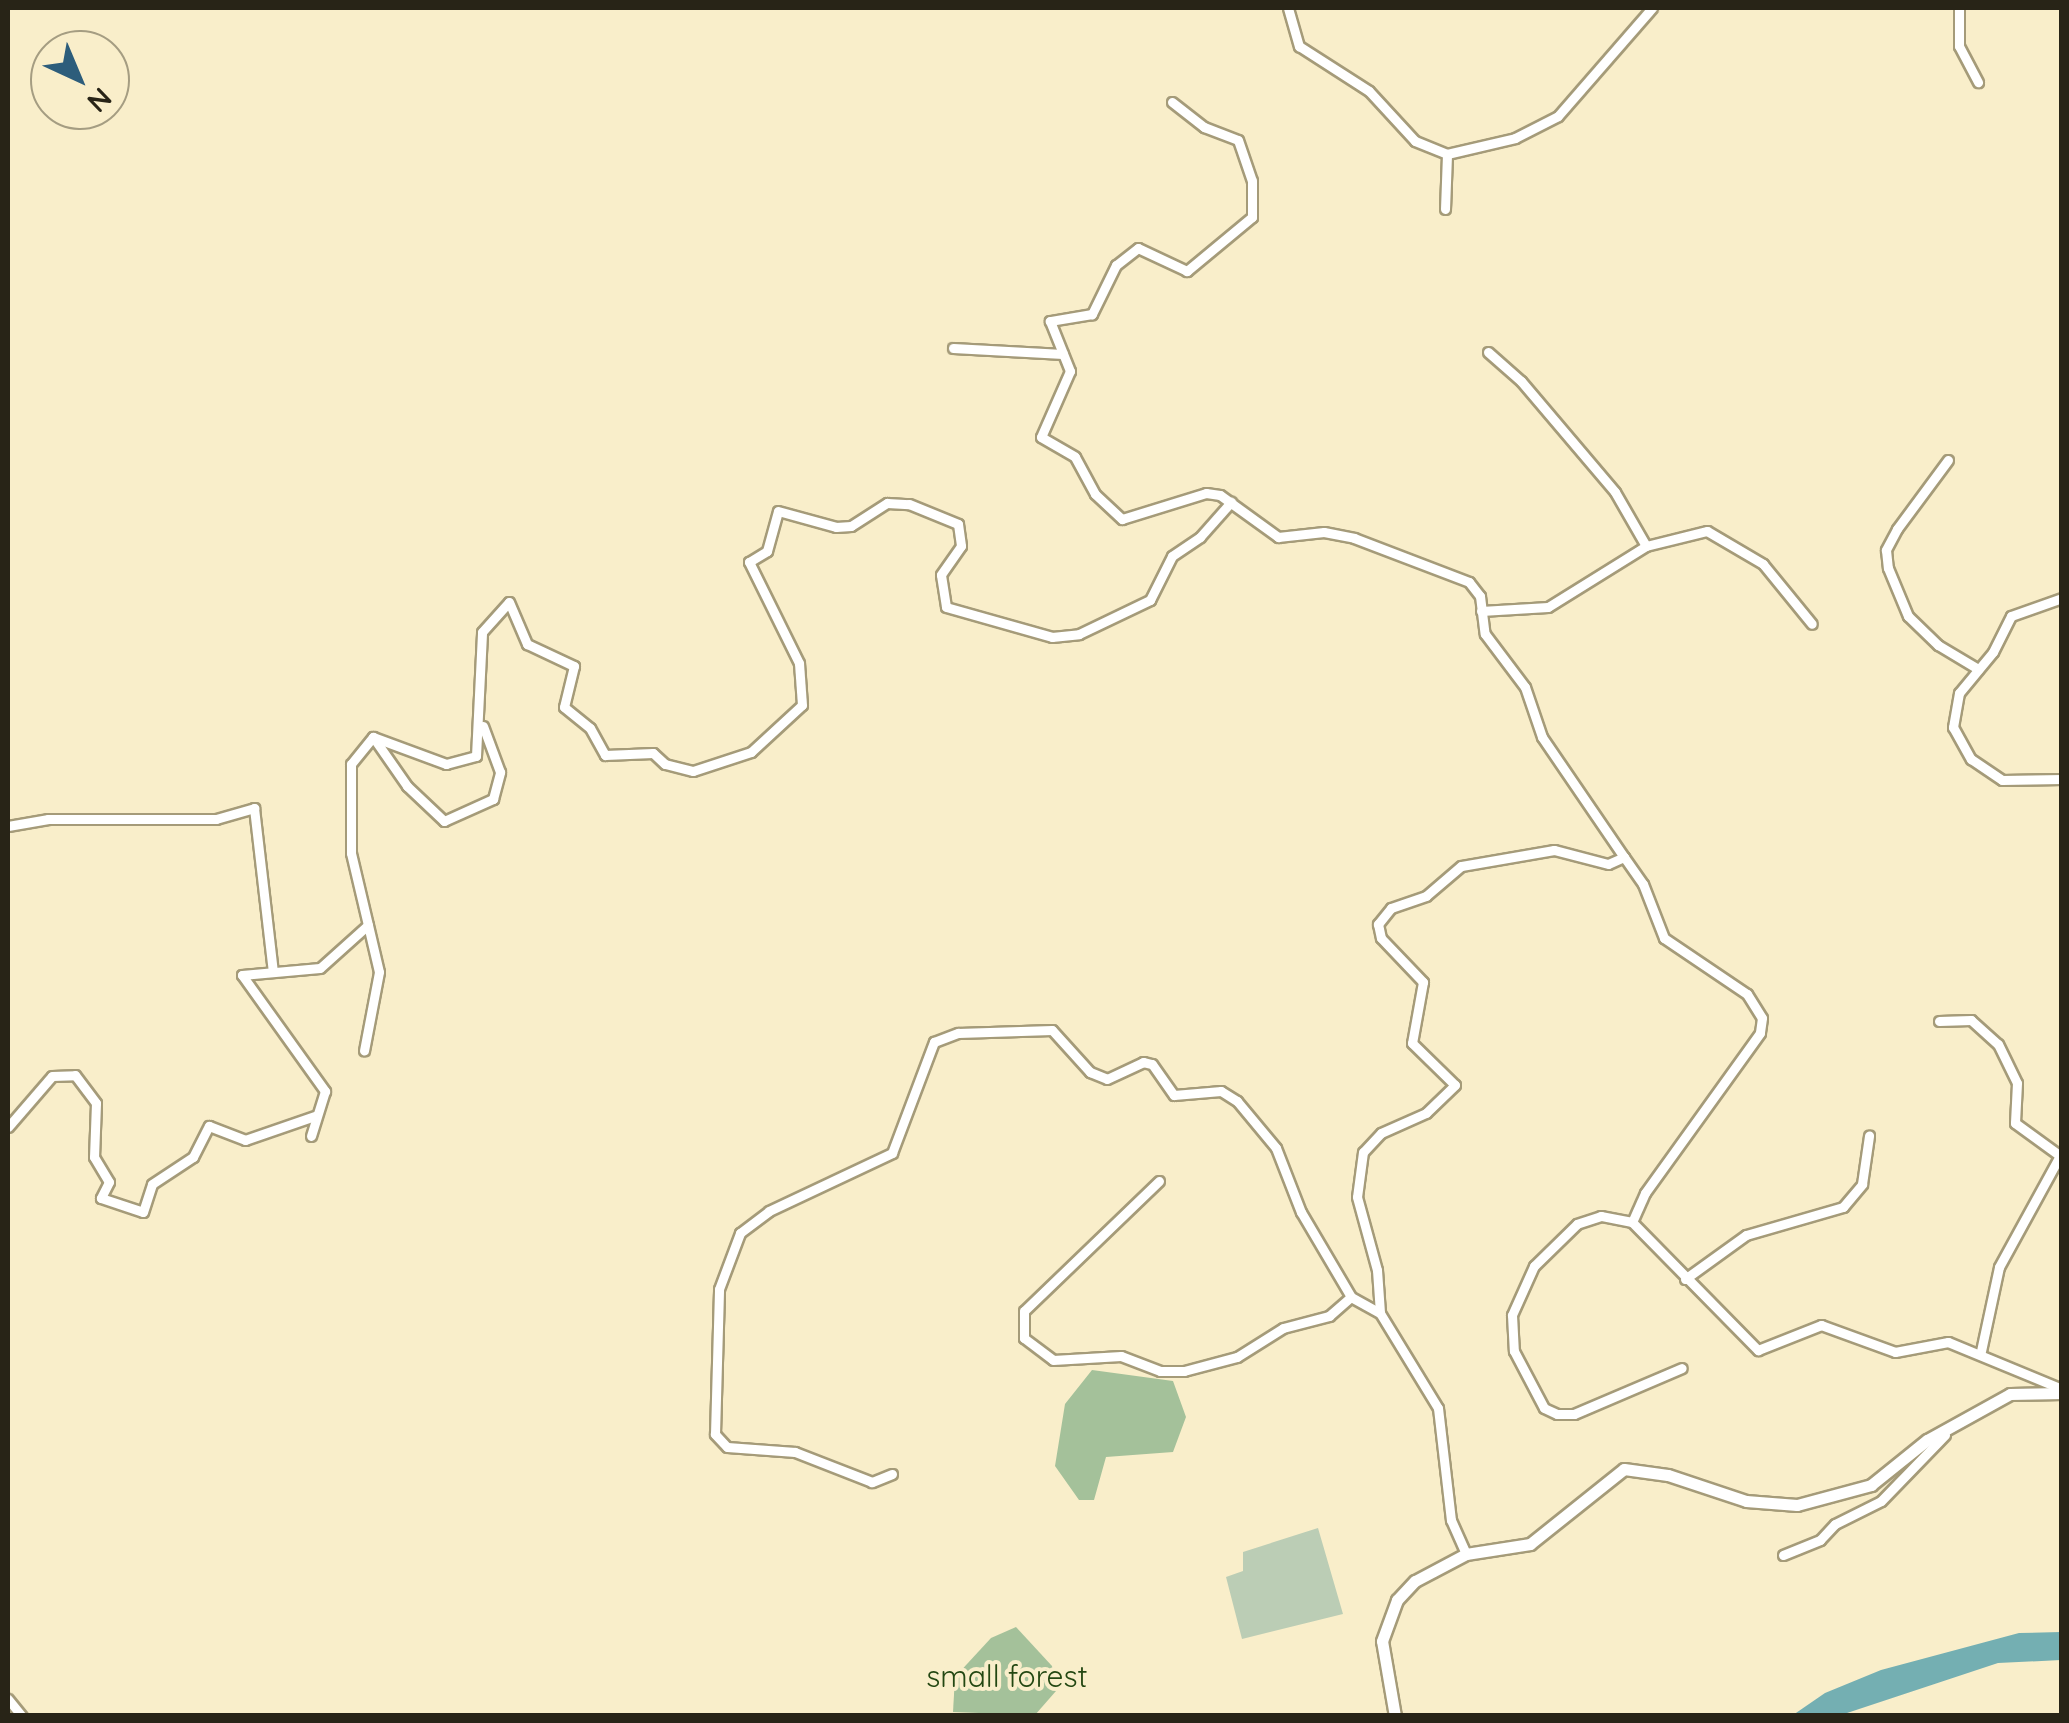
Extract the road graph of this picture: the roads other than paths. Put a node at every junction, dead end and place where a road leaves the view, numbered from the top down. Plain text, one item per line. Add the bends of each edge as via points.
1 (1288, 8) edge
2 (1652, 8) edge
3 (1959, 8) edge
4 (1978, 82) dead end
5 (1172, 102) dead end
6 (1447, 154) junction
7 (1445, 208) dead end
8 (953, 348) dead end
9 (1488, 352) dead end
10 (1063, 354) junction
11 (1948, 460) dead end
12 (1232, 502) junction
13 (1646, 546) junction
14 (2062, 598) edge
15 (1481, 611) junction
16 (1812, 624) dead end
17 (1978, 668) junction
18 (477, 716) junction
19 (374, 737) junction
20 (2062, 780) edge
21 (8, 826) edge
22 (1624, 857) junction
23 (368, 926) junction
24 (273, 972) junction
25 (1940, 1020) dead end
26 (364, 1052) dead end
27 (317, 1115) junction
28 (8, 1127) edge
29 (310, 1136) dead end
30 (1868, 1136) dead end
31 (2060, 1153) edge
32 (1159, 1181) dead end
33 (1632, 1222) junction
34 (1684, 1279) junction
35 (1351, 1297) junction
36 (1380, 1314) junction
37 (1981, 1351) junction
38 (1682, 1368) dead end
39 (2062, 1391) edge
40 (1945, 1436) junction
41 (892, 1474) dead end
42 (1466, 1554) junction
43 (1784, 1555) dead end
44 (8, 1700) edge
45 (22, 1716) edge
46 (1395, 1716) edge

1 - 6 street via 1299,46 1368,90 1415,141
2 - 6 street via 1558,116 1516,138
3 - 4 street via 1959,46
5 - 10 street via 1204,127 1238,140 1252,182 1252,217 1187,271 1138,248 1116,266 1092,314 1050,321
6 - 7 street
8 - 10 street
9 - 13 street via 1615,492
10 - 12 street via 1070,372 1041,437 1075,457 1109,511 1138,519 1206,493
11 - 17 street via 1897,529 1886,550 1888,568 1908,616 1938,645
12 - 15 street via 1278,537 1324,532 1354,538 1468,582
12 - 18 street via 1200,538 1172,556 1150,600 1078,634 1052,636 946,607 940,575 961,546 958,524 909,504 887,503 836,528 778,511 767,550 749,562 787,631 805,695 781,731 751,752 693,771 653,754 605,755 590,728 564,707 574,666 527,644 508,602 482,632 486,658
13 - 15 street via 1548,607
13 - 16 street via 1707,531 1764,564
14 - 17 street via 2012,616
15 - 22 street via 1485,634 1524,686 1542,737
17 - 20 street via 1954,708 1953,726 1971,759 2002,780
18 - 19 street via 480,746 465,763 446,764
18 - 19 street via 500,772 493,800 444,821 407,786
19 - 23 street via 351,764 351,853
21 - 24 street via 48,819 216,819 254,808
22 - 33 street via 1643,884 1664,938 1747,994 1762,1018 1760,1032 1645,1193
22 - 36 street via 1608,864 1535,851 1461,866 1426,896 1391,908 1378,924 1381,938 1424,982 1412,1043 1455,1086 1444,1101 1380,1133 1364,1152 1358,1197 1377,1270
23 - 24 street via 320,968
23 - 26 street via 379,972
24 - 27 street via 242,974 325,1091
25 - 31 street via 1972,1020 1998,1044 2017,1084 2015,1123
27 - 28 street via 245,1140 209,1126 193,1157 152,1184 143,1212 101,1198 109,1182 94,1158 96,1103 75,1074 52,1076
27 - 29 street
30 - 34 street via 1862,1184 1843,1207 1746,1235
31 - 37 street via 1999,1267
32 - 35 street via 1024,1312 1024,1338 1053,1360 1120,1356 1184,1372 1237,1357 1283,1328 1329,1316
33 - 34 street
33 - 38 street via 1601,1216 1577,1224 1534,1266 1512,1314 1514,1351 1544,1408 1557,1414 1574,1414
34 - 37 street via 1758,1350 1821,1325 1895,1352 1948,1342
35 - 36 street
35 - 41 street via 1301,1212 1276,1148 1237,1100 1221,1091 1174,1095 1143,1062 1106,1079 1090,1072 1052,1030 958,1033 934,1042 892,1153 768,1211 740,1232 720,1289 714,1434 727,1446 794,1452 872,1482
36 - 42 street via 1438,1408 1451,1520
37 - 39 street
39 - 40 street via 2010,1394
40 - 42 street via 1926,1440 1870,1485 1797,1506 1746,1501 1668,1475 1624,1469 1530,1544
40 - 43 street via 1881,1501
42 - 46 street via 1415,1581 1385,1618 1382,1641
44 - 45 street

